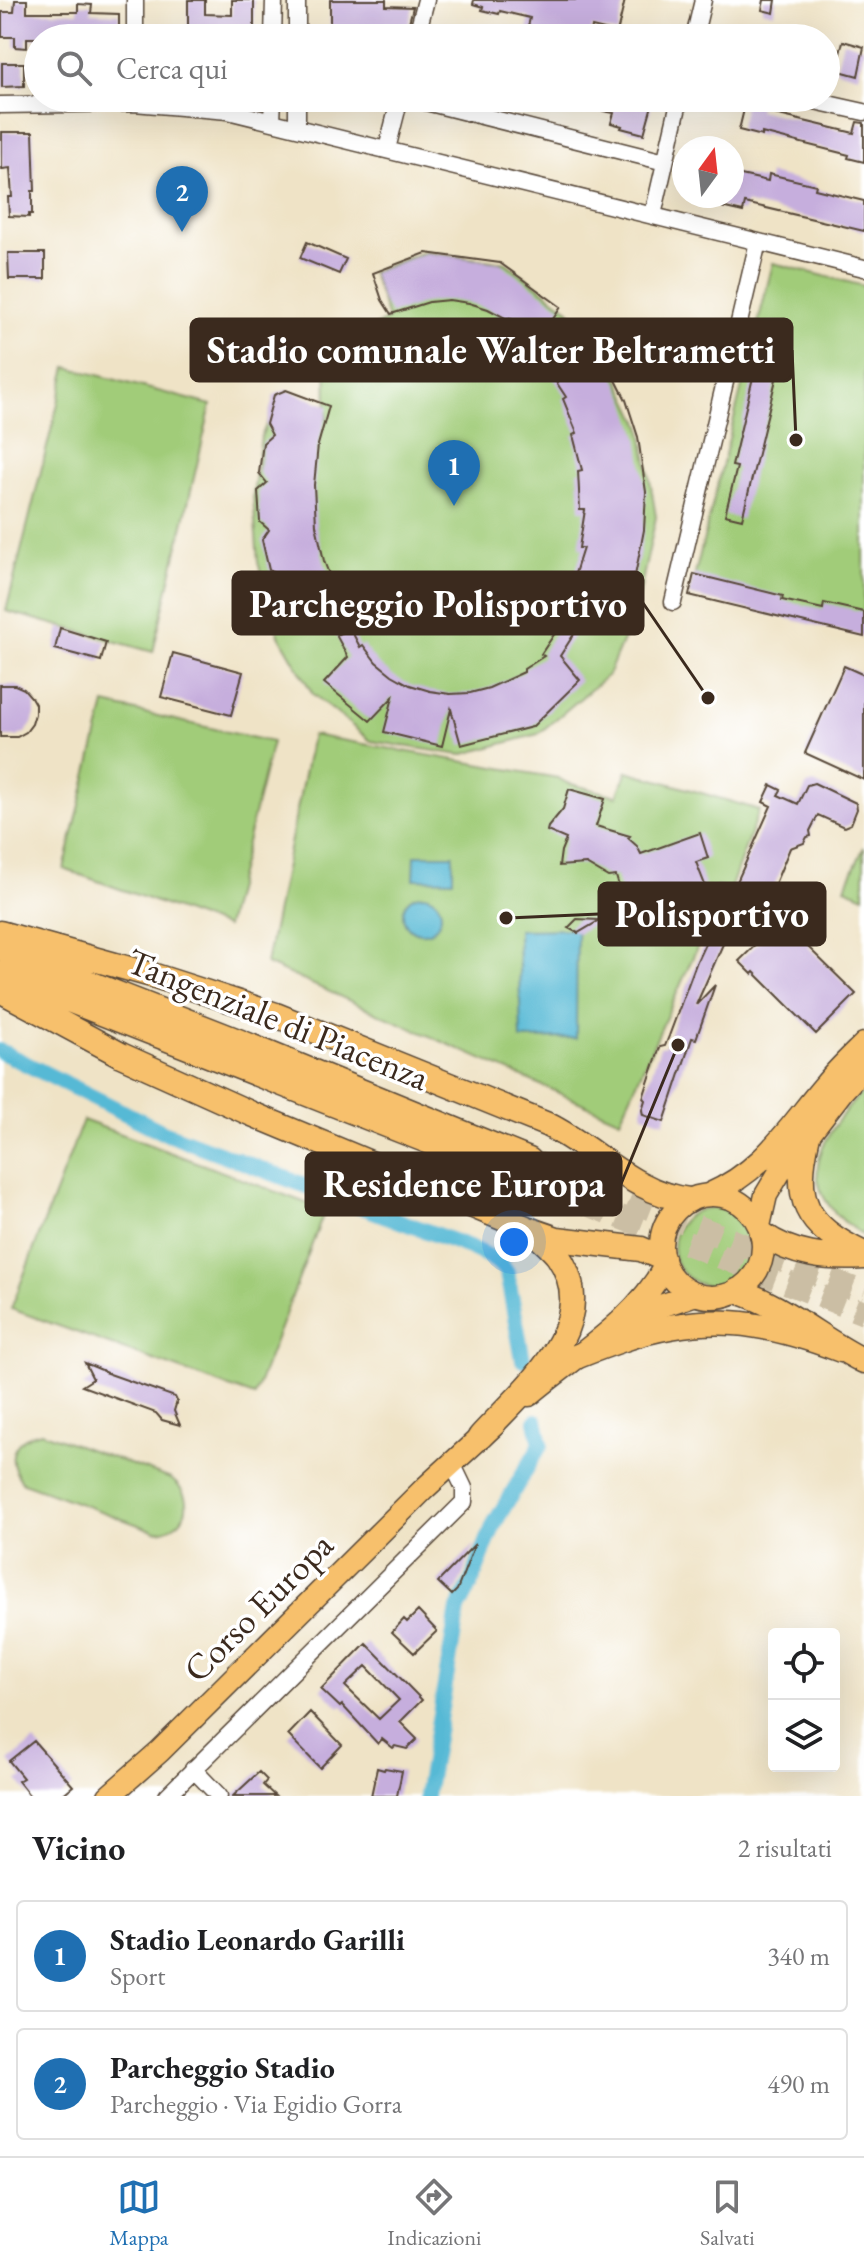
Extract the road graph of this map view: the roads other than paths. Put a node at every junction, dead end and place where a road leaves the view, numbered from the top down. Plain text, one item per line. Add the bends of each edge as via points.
1 (135, 0) edge
2 (274, 0) edge
3 (297, 0) edge
4 (426, 0) edge
5 (703, 0) edge
6 (135, 24) edge
7 (273, 24) edge
8 (297, 24) edge
9 (420, 24) edge
10 (697, 24) edge
11 (24, 104) edge
12 (0, 105) edge
13 (840, 107) edge
14 (232, 112) edge
15 (272, 112) edge
16 (297, 112) edge
17 (396, 112) edge
18 (466, 112) edge
19 (677, 112) edge
20 (864, 112) edge
21 (272, 121) junction
22 (297, 127) junction
23 (387, 149) junction
24 (665, 162) junction
25 (653, 215) junction
26 (758, 242) junction
27 (864, 268) edge
28 (673, 602) dead end
29 (0, 933) edge
30 (0, 948) edge
31 (0, 973) edge
32 (0, 990) edge
33 (864, 1044) edge
34 (864, 1067) edge
35 (808, 1135) junction
36 (699, 1198) junction
37 (531, 1230) junction
38 (761, 1230) junction
39 (864, 1256) edge
40 (664, 1262) junction
41 (737, 1291) junction
42 (696, 1294) junction
43 (614, 1328) junction
44 (841, 1350) junction
45 (578, 1356) junction
46 (864, 1361) edge
47 (480, 1437) junction
48 (452, 1463) junction
49 (193, 1769) junction
50 (109, 1796) edge
51 (167, 1796) edge
52 (219, 1796) edge

1 - 6 street
2 - 7 street
3 - 8 street
4 - 9 street
5 - 10 street
11 - 12 street
13 - 20 street
14 - 21 street
15 - 21 street
16 - 22 street
17 - 23 street
18 - 24 street
19 - 24 street
21 - 22 street
22 - 23 street
23 - 25 street
24 - 25 street
25 - 26 street
26 - 27 street
26 - 28 street
29 - 36 highway via 276,1015 548,1125 661,1194
30 - 31 highway, Tangenziale di Piacenza via 238,1041 524,1169
32 - 37 highway via 121,1055
33 - 36 main road via 763,1160 740,1179
34 - 35 main road
35 - 38 main road via 766,1195
35 - 39 highway via 801,1179 807,1206 822,1230
36 - 38 main road via 733,1199 753,1215
36 - 40 main road via 675,1210 666,1225 661,1241
37 - 40 highway via 571,1242 641,1249
37 - 47 highway via 557,1254 568,1279 572,1310 557,1350
38 - 39 highway via 783,1247 810,1255
38 - 41 main road via 759,1267
40 - 42 main road via 673,1278
40 - 43 main road via 650,1290
41 - 42 main road via 724,1296
41 - 44 highway
42 - 43 main road
43 - 45 main road, Corso Europa
44 - 45 highway via 777,1328 737,1322 651,1331
44 - 46 highway
45 - 47 main road, Corso Europa
47 - 48 main road, Corso Europa
48 - 49 street, Corso Europa via 464,1488 464,1502
48 - 50 main road, Corso Europa
49 - 51 street, Corso Europa
49 - 52 street

